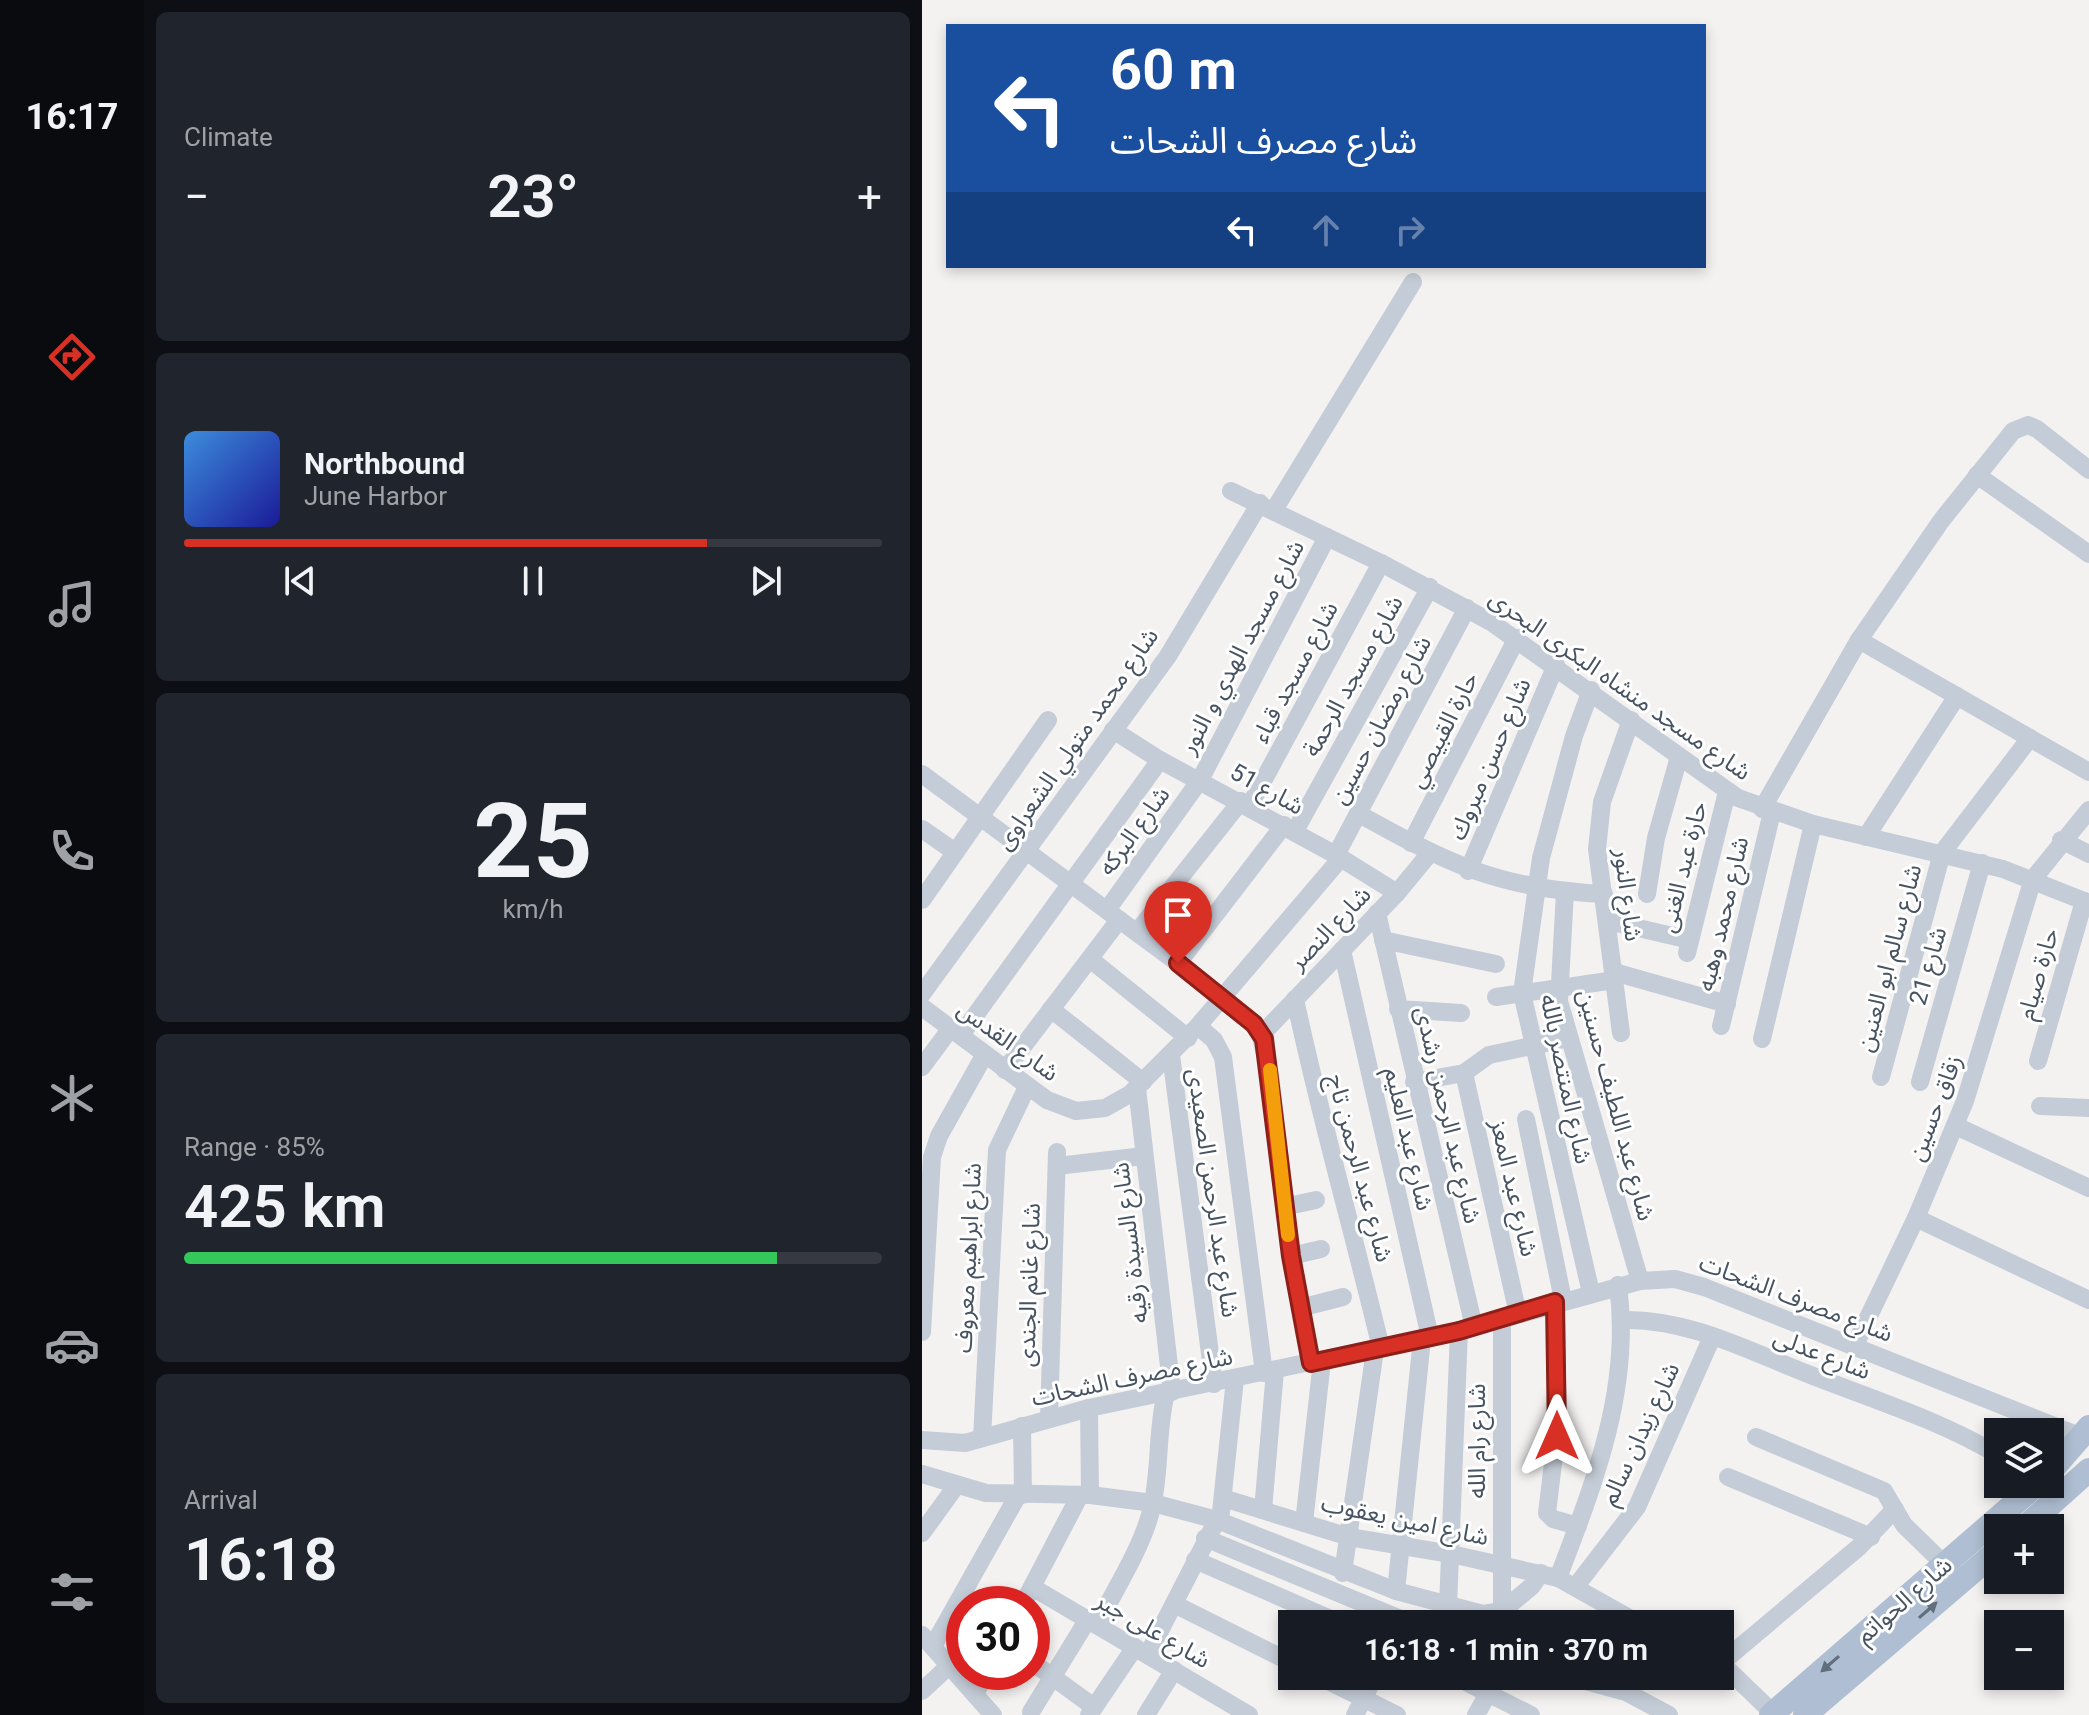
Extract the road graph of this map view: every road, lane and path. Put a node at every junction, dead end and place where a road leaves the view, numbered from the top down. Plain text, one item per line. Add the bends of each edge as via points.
1 (1413, 282) dead end
2 (2089, 470) edge
3 (1977, 475) junction
4 (1231, 491) dead end
5 (1267, 506) junction
6 (1327, 537) junction
7 (2089, 554) edge
8 (1381, 563) junction
9 (1430, 587) junction
10 (1467, 608) junction
11 (1517, 638) junction
12 (1859, 640) junction
13 (1556, 665) junction
14 (1591, 690) junction
15 (1957, 696) junction
16 (1048, 720) dead end
17 (1631, 720) junction
18 (1113, 730) junction
19 (2030, 738) junction
20 (1679, 757) junction
21 (1160, 760) junction
22 (2089, 772) edge
23 (922, 774) edge
24 (1200, 780) junction
25 (1727, 792) junction
26 (1246, 803) junction
27 (2089, 810) edge
28 (1767, 811) junction
29 (1359, 814) junction
30 (981, 816) junction
31 (1813, 824) junction
32 (1289, 828) junction
33 (922, 829) edge
34 (1866, 837) junction
35 (2061, 840) junction
36 (1411, 843) junction
37 (1027, 851) junction
38 (955, 852) junction
39 (1430, 853) junction
40 (1942, 853) junction
41 (2089, 854) edge
42 (1339, 856) junction
43 (1982, 863) junction
44 (1468, 871) junction
45 (2033, 879) junction
46 (1072, 884) junction
47 (1534, 888) junction
48 (1565, 892) junction
49 (1397, 893) junction
50 (1604, 894) junction
51 (1647, 894) dead end
52 (922, 900) edge
53 (2087, 902) edge
54 (1377, 913) junction
55 (1113, 915) junction
56 (1608, 921) junction
57 (1137, 932) junction
58 (1383, 940) junction
59 (1342, 950) junction
60 (1090, 959) junction
61 (1178, 963) junction
62 (1496, 964) dead end
63 (1614, 976) junction
64 (924, 988) edge
65 (1558, 988) junction
66 (1522, 993) junction
67 (1496, 997) dead end
68 (1223, 998) junction
69 (1295, 999) junction
70 (1727, 1004) junction
71 (922, 1007) edge
72 (1051, 1009) junction
73 (1398, 1009) junction
74 (1461, 1013) dead end
75 (1721, 1026) dead end
76 (956, 1032) junction
77 (1193, 1032) junction
78 (1621, 1033) dead end
79 (1262, 1034) junction
80 (1569, 1038) junction
81 (1762, 1039) dead end
82 (1532, 1045) junction
83 (985, 1054) junction
84 (1171, 1055) junction
85 (2038, 1061) dead end
86 (922, 1067) edge
87 (1005, 1070) junction
88 (1464, 1073) junction
89 (1881, 1077) dead end
90 (1414, 1082) junction
91 (1920, 1082) dead end
92 (1140, 1085) junction
93 (1027, 1087) junction
94 (2040, 1106) dead end
95 (2089, 1108) edge
96 (1526, 1119) dead end
97 (1956, 1126) junction
98 (1144, 1156) junction
99 (2089, 1188) edge
100 (1316, 1200) dead end
101 (1284, 1207) junction
102 (1916, 1218) junction
103 (1321, 1249) dead end
104 (1291, 1256) junction
105 (1640, 1281) junction
106 (1618, 1285) junction
107 (1591, 1293) junction
108 (1343, 1297) dead end
109 (2089, 1300) edge
110 (1559, 1301) junction
111 (1300, 1308) junction
112 (1510, 1317) junction
113 (1622, 1320) junction
114 (1466, 1329) junction
115 (922, 1332) edge
116 (1712, 1337) junction
117 (1426, 1338) junction
118 (1855, 1345) junction
119 (1378, 1349) junction
120 (1316, 1362) junction
121 (1270, 1372) junction
122 (1235, 1379) junction
123 (1214, 1384) junction
124 (1169, 1392) junction
125 (1089, 1408) junction
126 (1049, 1419) junction
127 (1022, 1426) junction
128 (2085, 1432) edge
129 (1756, 1437) dead end
130 (982, 1438) junction
131 (922, 1440) edge
132 (1984, 1448) edge
133 (2064, 1456) edge
134 (2089, 1470) edge
135 (922, 1474) edge
136 (1728, 1477) dead end
137 (956, 1486) junction
138 (1020, 1495) junction
139 (1085, 1495) junction
140 (1223, 1498) junction
141 (2021, 1498) edge
142 (1153, 1503) junction
143 (1895, 1509) junction
144 (1263, 1510) junction
145 (2040, 1514) edge
146 (1217, 1520) junction
147 (1304, 1523) junction
148 (1578, 1526) junction
149 (922, 1533) edge
150 (1349, 1537) junction
151 (1871, 1537) junction
152 (1205, 1538) junction
153 (1400, 1548) junction
154 (1451, 1554) junction
155 (1195, 1560) junction
156 (1984, 1560) edge
157 (1501, 1565) junction
158 (1945, 1565) junction
159 (1343, 1573) junction
160 (1550, 1576) junction
161 (1033, 1586) edge
162 (1576, 1586) junction
163 (1396, 1591) junction
164 (1174, 1604) junction
165 (1050, 1605) edge
166 (1448, 1606) junction
167 (1310, 1610) edge
168 (1374, 1610) edge
169 (1466, 1610) edge
170 (1502, 1610) edge
171 (1503, 1610) edge
172 (1616, 1610) edge
173 (1092, 1622) junction
174 (1891, 1627) junction
175 (927, 1641) edge
176 (1866, 1649) junction
177 (1141, 1650) junction
178 (1734, 1652) edge
179 (1278, 1656) edge
180 (946, 1661) edge
181 (946, 1669) edge
182 (1174, 1670) junction
183 (1734, 1676) edge
184 (1052, 1677) junction
185 (972, 1690) edge
186 (977, 1690) edge
187 (1337, 1690) edge
188 (1483, 1690) edge
189 (1491, 1690) edge
190 (1630, 1690) edge
191 (922, 1691) edge
192 (1489, 1693) junction
193 (975, 1694) junction
194 (1359, 1707) edge
195 (1092, 1711) edge
196 (1031, 1712) dead end
197 (991, 1714) edge
198 (1772, 1714) edge
199 (1146, 1715) edge
200 (1249, 1715) edge
201 (1397, 1715) edge
202 (1476, 1715) edge
203 (1531, 1715) edge
204 (1669, 1715) edge
205 (1805, 1715) edge

1 - 5 street, شارع محمد متولي الشعراوى
2 - 3 street, شارع محمد وهبه via 2028,425 2013,431
3 - 7 street
3 - 12 street, شارع محمد وهبه
4 - 5 street, شارع مسجد منشاه البكرى البحرى
5 - 6 street, شارع مسجد منشاه البكرى البحرى
5 - 18 street, شارع محمد متولي الشعراوى
6 - 8 street, شارع مسجد منشاه البكرى البحرى
6 - 24 street, شارع مسجد الهدي و النور
8 - 9 street, شارع مسجد منشاه البكرى البحرى
8 - 26 street, شارع مسجد قباء
9 - 10 street, شارع مسجد منشاه البكرى البحرى
9 - 32 street, شارع مسجد الرحمة
10 - 11 street, شارع مسجد منشاه البكرى البحرى
10 - 29 street, شارع رمضان حسين
11 - 13 street, شارع مسجد منشاه البكرى البحرى
11 - 36 street, حارة القبيصي
12 - 15 street
12 - 28 street, شارع محمد وهبه
13 - 14 street, شارع مسجد منشاه البكرى البحرى
13 - 44 street, شارع حسن مبروك
14 - 17 street, شارع مسجد منشاه البكرى البحرى
14 - 47 street, شارع المنتصر بالله
15 - 19 street
15 - 34 street
16 - 30 street
17 - 20 street, شارع مسجد منشاه البكرى البحرى
17 - 50 street, شارع النور via 1611,770 1598,826
18 - 21 street, شارع 51
18 - 37 street, شارع محمد متولي الشعراوى
19 - 22 street
19 - 40 street
20 - 25 street, شارع مسجد منشاه البكرى البحرى
20 - 51 street via 1662,811
21 - 24 street, شارع 51
21 - 46 street
23 - 30 street
24 - 26 street, شارع 51
24 - 55 street, شارع البركه
25 - 28 street, شارع مسجد منشاه البكرى البحرى
25 - 56 street, حارة عبد الغنى via 1688,946
26 - 32 street, شارع 51
26 - 57 street, شارع مسجد قباء
27 - 35 street, زقاق حسين
28 - 31 street, شارع مسجد منشاه البكرى البحرى
28 - 70 street, شارع محمد وهبه
29 - 36 street
29 - 42 street, شارع رمضان حسين
30 - 37 street
30 - 38 street
31 - 34 street, شارع مسجد منشاه البكرى البحرى
31 - 81 street
32 - 42 street, شارع 51
32 - 61 street, شارع مسجد الرحمة
33 - 38 street
34 - 40 street, شارع مسجد منشاه البكرى البحرى
35 - 41 street
35 - 45 street, زقاق حسين
36 - 39 street
37 - 46 street
37 - 64 street, شارع محمد متولي الشعراوى
38 - 52 street
39 - 44 street
39 - 49 street, شارع النصر
40 - 43 street, شارع مسجد منشاه البكرى البحرى
40 - 89 street, شارع سالم ابو العنين
42 - 49 street, شارع 51
42 - 68 street, شارع القدس
43 - 45 street, شارع مسجد منشاه البكرى البحرى
43 - 91 street, شارع 21
44 - 47 street
45 - 53 street, شارع مسجد منشاه البكرى البحرى
45 - 97 street, زقاق حسين
46 - 55 street
46 - 76 street
47 - 48 street
47 - 66 street, شارع المنتصر بالله
48 - 50 street
48 - 65 street, شارع عبد اللطيف حسنين
49 - 54 street, شارع النصر
50 - 56 street, شارع النور
53 - 85 street, حارة صيام
54 - 58 street, شارع عبد الرحمن رشدى
54 - 59 street, شارع النصر
55 - 57 street
55 - 60 street, شارع البركه
56 - 63 street, شارع النور
57 - 61 street
58 - 62 street
58 - 73 street, شارع عبد الرحمن رشدى
59 - 69 street, شارع النصر
59 - 117 street, شارع عبد العليم
60 - 72 street, شارع البركه
60 - 77 street
61 - 68 street
63 - 65 street
63 - 70 street
63 - 78 street, شارع النور
65 - 66 street
65 - 80 street, شارع عبد اللطيف حسنين
66 - 67 street
66 - 82 street, شارع المنتصر بالله
68 - 77 street, شارع القدس
68 - 79 street
69 - 79 street, شارع النصر
69 - 119 street, شارع عبد الرحمن تاج
70 - 75 street, شارع محمد وهبه
71 - 76 street, شارع القدس
72 - 87 street, شارع البركه
72 - 92 street
73 - 74 street
73 - 90 street, شارع عبد الرحمن رشدى
76 - 83 street, شارع القدس
76 - 86 street
77 - 84 street, شارع القدس
77 - 121 street via 1214,1040 1223,1057
79 - 101 street
80 - 82 street
80 - 105 street, شارع عبد اللطيف حسنين
82 - 88 street via 1489,1055
82 - 107 street, شارع المنتصر بالله
83 - 87 street, شارع القدس
83 - 115 street via 932,1157
84 - 92 street, شارع القدس
84 - 123 street, شارع عبد الرحمن الصعيدى
87 - 93 street, شارع القدس
88 - 90 street
88 - 112 street, شارع عبد المعز
90 - 114 street, شارع عبد الرحمن رشدى
92 - 93 street, شارع القدس via 1119,1102 1091,1111 1061,1107
92 - 98 street, شارع السيدة رقيه
93 - 130 street, شارع ابراهيم معروف via 997,1150
94 - 95 street
96 - 110 street
97 - 99 street
97 - 102 street, زقاق حسين
98 - 124 street, شارع السيدة رقيه
98 - 126 street, شارع غانم الجندى via 1057,1159
100 - 101 street
101 - 104 street
102 - 109 street
102 - 118 street, زقاق حسين
103 - 104 street
104 - 111 street
105 - 106 street, شارع مصرف الشحات
105 - 118 street, شارع مصرف الشحات via 1690,1282
106 - 107 street, شارع مصرف الشحات
106 - 113 street
107 - 110 street, شارع مصرف الشحات
108 - 111 street
110 - 112 street, شارع مصرف الشحات
110 - 148 street via 1558,1422 1547,1513
111 - 120 street
112 - 114 street, شارع مصرف الشحات
112 - 157 street, شارع رام الله
113 - 116 street, شارع عدلى via 1660,1320
113 - 148 street via 1618,1383 1598,1472
114 - 117 street, شارع مصرف الشحات
114 - 154 street, شارع عبد الرحمن رشدى
116 - 132 street, شارع عدلى via 1938,1424
116 - 162 street, شارع زيدان سالم via 1637,1507
117 - 119 street, شارع مصرف الشحات
117 - 153 street, شارع عبد العليم
118 - 128 street, شارع مصرف الشحات
119 - 120 street, شارع مصرف الشحات
119 - 150 street
120 - 121 street, شارع مصرف الشحات
120 - 147 street
121 - 122 street, شارع مصرف الشحات
121 - 144 street
122 - 123 street, شارع مصرف الشحات
122 - 140 street
123 - 124 street, شارع مصرف الشحات
124 - 125 street, شارع مصرف الشحات
124 - 142 street, شارع السيدة رقيه via 1156,1439
125 - 126 street, شارع مصرف الشحات
125 - 139 street
126 - 127 street, شارع مصرف الشحات
127 - 130 street, شارع مصرف الشحات
127 - 138 street
128 - 133 main road
129 - 143 street via 1884,1491
130 - 131 street, شارع مصرف الشحات via 945,1444
134 - 145 main road
135 - 137 street
136 - 151 street
137 - 138 street
137 - 149 street
138 - 139 street
138 - 175 street
139 - 142 street
139 - 161 street
140 - 144 street, شارع امين يعقوب
140 - 146 street
141 - 158 main road, شارع الحواتم
142 - 146 street
142 - 173 street, شارع السيدة رقيه via 1144,1531
143 - 151 street
143 - 158 street
144 - 147 street, شارع امين يعقوب
146 - 152 street
146 - 159 street
147 - 150 street, شارع امين يعقوب
148 - 160 street
150 - 153 street, شارع امين يعقوب
150 - 159 street
151 - 178 street
152 - 155 street
152 - 168 street
153 - 154 street, شارع امين يعقوب
153 - 163 street, شارع عبد العليم
154 - 157 street, شارع امين يعقوب
154 - 166 street, شارع عبد الرحمن رشدى
155 - 164 street
155 - 167 street
174 -> 156 main road, شارع الحواتم
157 - 160 street, شارع امين يعقوب
157 - 170 street, شارع رام الله
158 - 174 main road, شارع الحواتم
159 - 163 street
160 - 162 street, شارع امين يعقوب
160 - 171 street
162 - 172 street
163 - 166 street
164 - 177 street
164 - 179 street
165 - 173 street, شارع على جبر
166 - 169 street
173 - 177 street, شارع على جبر
173 - 184 street, شارع السيدة رقيه
174 - 176 main road, شارع الحواتم
175 - 180 street
176 -> 198 main road, شارع الحواتم
176 - 205 main road, شارع الحواتم
177 - 182 street, شارع على جبر
177 - 195 street
181 - 191 street
182 - 199 street
182 - 200 street, شارع على جبر
183 - 198 street
184 - 195 street
184 - 196 street, شارع السيدة رقيه
185 - 193 street
186 - 193 street
187 - 194 street
188 - 192 street
189 - 192 street
190 - 204 street
192 - 202 street
192 - 203 street
193 - 197 street
194 - 201 street

